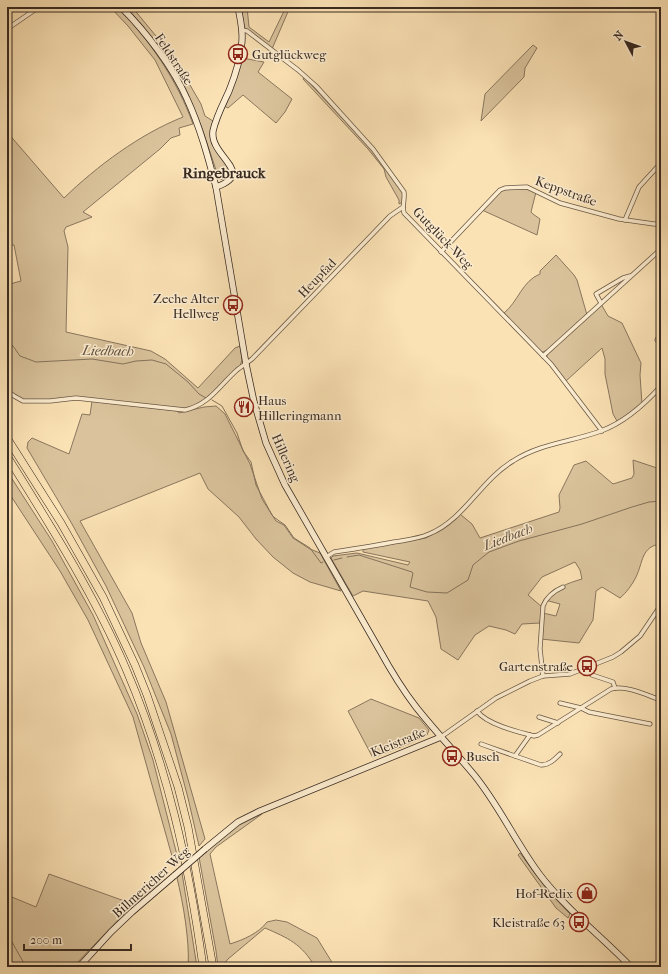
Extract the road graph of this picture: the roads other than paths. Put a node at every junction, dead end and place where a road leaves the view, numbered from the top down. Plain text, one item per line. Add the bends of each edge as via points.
1 (39, 7) edge
2 (121, 7) edge
3 (238, 7) edge
4 (7, 29) edge
5 (242, 30) junction
6 (198, 128) joint
7 (661, 163) edge
8 (216, 187) junction
9 (403, 207) junction
10 (625, 220) junction
11 (661, 224) edge
12 (661, 249) edge
13 (441, 252) junction
14 (630, 276) junction
15 (601, 303) junction
16 (661, 333) edge
17 (661, 343) edge
18 (543, 356) junction
19 (246, 364) junction
20 (661, 386) edge
21 (7, 390) edge
22 (602, 431) junction
23 (7, 438) edge
24 (7, 456) edge
25 (326, 557) junction
26 (563, 587) dead end
27 (661, 605) edge
28 (584, 669) junction
29 (543, 676) junction
30 (615, 688) junction
31 (661, 700) edge
32 (560, 703) dead end
33 (582, 708) junction
34 (477, 711) junction
35 (539, 717) dead end
36 (558, 723) junction
37 (650, 724) dead end
38 (530, 735) junction
39 (441, 737) junction
40 (482, 744) dead end
41 (560, 754) dead end
42 (515, 756) junction
43 (204, 849) joint
44 (79, 967) edge
45 (203, 967) edge
46 (213, 967) edge
47 (631, 967) edge

1 - 4 street
2 - 6 main road, Feldstraße via 150,40 169,67 186,97
3 - 5 main road
5 - 8 main road via 240,55 213,134 214,142 232,170 232,176 230,181
5 - 9 street, Gutglück-Weg via 247,31 316,86 383,162 404,192
6 - 8 main road, Hillering
7 - 10 street via 639,188
8 - 19 main road, Hillering
9 - 13 street, Gutglück-Weg via 404,213
9 - 19 street, Heupfad via 390,216
10 - 11 street, Keppstraße
10 - 13 street, Keppstraße via 560,203 527,187 505,188 500,190
12 - 14 street
13 - 18 street, Gutglück-Weg
14 - 15 street
14 - 15 street via 596,294
15 - 18 street
16 - 17 street via 657,340
18 - 22 street, Gutglück-Weg
19 - 21 street, Heupfad via 209,399 185,410 76,398 23,401
19 - 25 main road, Hillering via 258,416 272,456 285,485
20 - 22 street via 636,412
22 - 25 street via 544,446 512,461 452,519 430,534 415,539 334,552
23 - 46 highway via 61,523 103,597 147,695 178,787 188,827
24 - 45 highway via 50,524 94,602 138,698 169,791 188,874
25 - 39 main road, Hillering via 394,676
26 - 29 street via 556,590 542,606 540,649
27 - 28 street via 632,645 613,657
28 - 29 street via 566,675
28 - 30 street via 592,675 613,682
29 - 34 street via 504,694
30 - 31 street via 626,688
30 - 33 street
32 - 33 street
33 - 36 street
33 - 37 street via 589,712
34 - 38 street via 491,722
34 - 39 street
35 - 36 street
36 - 38 street via 538,735
38 - 42 street
39 - 43 main road, Kleistraße via 260,810 238,822
39 - 47 main road, Kleistraße via 485,789 528,859 553,890
40 - 42 street
41 - 42 street via 545,765
43 - 44 main road, Billmericher Weg, bridge via 127,917

